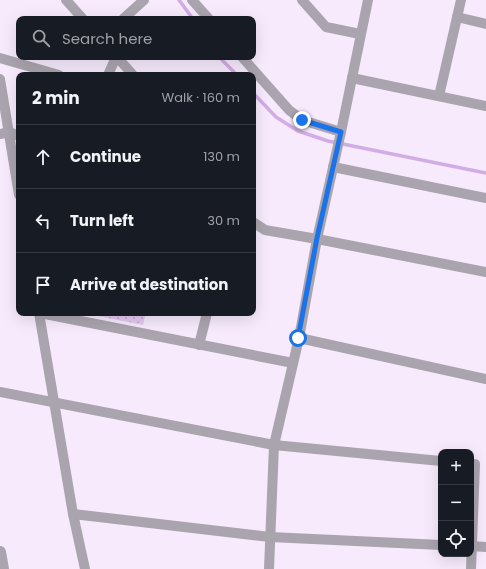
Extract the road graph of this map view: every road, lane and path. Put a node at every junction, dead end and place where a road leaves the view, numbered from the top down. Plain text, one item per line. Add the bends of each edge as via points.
1 (66, 0) edge
2 (144, 0) edge
3 (192, 0) edge
4 (302, 0) edge
5 (368, 0) edge
6 (461, 0) edge
7 (80, 16) edge
8 (126, 16) edge
9 (206, 16) edge
10 (457, 18) junction
11 (486, 24) edge
12 (360, 34) junction
13 (0, 58) edge
14 (116, 60) edge
15 (120, 60) edge
16 (245, 60) edge
17 (49, 72) edge
18 (110, 72) edge
19 (131, 72) edge
20 (255, 72) edge
21 (256, 73) edge
22 (352, 78) junction
23 (0, 79) edge
24 (439, 96) junction
25 (486, 106) edge
26 (341, 132) junction
27 (4, 133) edge
28 (16, 135) edge
29 (333, 167) junction
30 (16, 182) edge
31 (486, 198) edge
32 (256, 224) edge
33 (317, 238) junction
34 (486, 272) edge
35 (39, 316) edge
36 (54, 316) edge
37 (206, 316) edge
38 (298, 338) junction
39 (199, 345) junction
40 (293, 362) junction
41 (486, 379) edge
42 (0, 392) edge
43 (53, 403) junction
44 (274, 445) junction
45 (438, 461) edge
46 (474, 464) edge
47 (486, 465) edge
48 (472, 485) edge
49 (74, 514) junction
50 (472, 521) edge
51 (270, 537) junction
52 (438, 545) edge
53 (474, 546) edge
54 (486, 547) edge
55 (0, 552) edge
56 (471, 557) edge
57 (3, 569) edge
58 (85, 569) edge
59 (268, 569) edge
60 (471, 569) edge

1 - 7 street
2 - 8 street
3 - 9 street
4 - 12 street via 326,27
5 - 12 street
6 - 10 street
10 - 11 street
10 - 24 street
12 - 22 street
13 - 17 street
14 - 18 street
15 - 19 street
16 - 20 street
21 - 26 street via 289,110 302,120
22 - 24 street
22 - 26 street
23 - 27 street
24 - 25 street
26 - 29 street
27 - 28 street
27 - 30 street
29 - 31 street
29 - 33 street
32 - 33 street via 265,230
33 - 34 street
33 - 38 street
35 - 43 street
36 - 39 street
37 - 39 street
38 - 40 street
38 - 41 street
39 - 40 street
40 - 44 street
42 - 43 street
43 - 44 street
43 - 49 street
44 - 45 street
44 - 51 street
46 - 47 street
48 - 50 street
49 - 51 street
49 - 58 street
51 - 52 street
51 - 59 street
53 - 54 street
55 - 57 street
56 - 60 street

